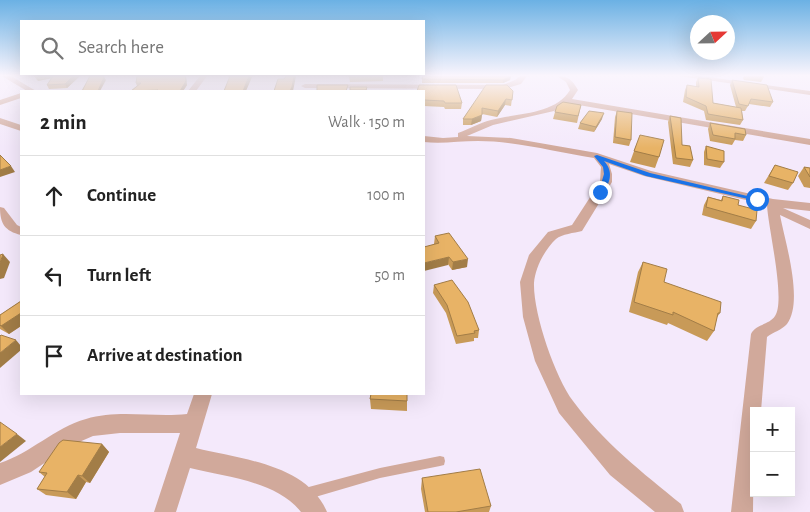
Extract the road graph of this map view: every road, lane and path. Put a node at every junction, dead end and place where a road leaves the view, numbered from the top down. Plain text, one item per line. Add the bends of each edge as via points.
1 (567, 102) joint
2 (0, 121) edge
3 (20, 128) edge
4 (427, 140) edge
5 (810, 142) edge
6 (597, 156) junction
7 (773, 205) junction
8 (810, 208) edge
9 (0, 211) edge
10 (810, 225) edge
11 (20, 231) edge
12 (203, 395) edge
13 (194, 422) junction
14 (184, 456) junction
15 (440, 461) dead end
16 (0, 474) edge
17 (302, 495) junction
18 (165, 512) edge
19 (316, 512) edge
20 (673, 512) edge
21 (742, 512) edge

1 - 4 street via 460,135
1 - 5 street
2 - 3 street
4 - 6 street via 494,139
6 - 7 street via 648,174
6 - 20 street via 606,167 607,174 600,192 577,228 553,235 536,255 527,282 531,317 544,361 566,407 618,467
7 - 8 street
7 - 10 street
7 - 21 street via 775,231 783,258 786,306 781,321 759,334
9 - 11 street via 12,228
12 - 13 street
13 - 14 street
13 - 16 street via 101,424 66,437 27,464
14 - 17 street via 277,479
14 - 18 street
15 - 17 lane via 380,473
17 - 19 street

